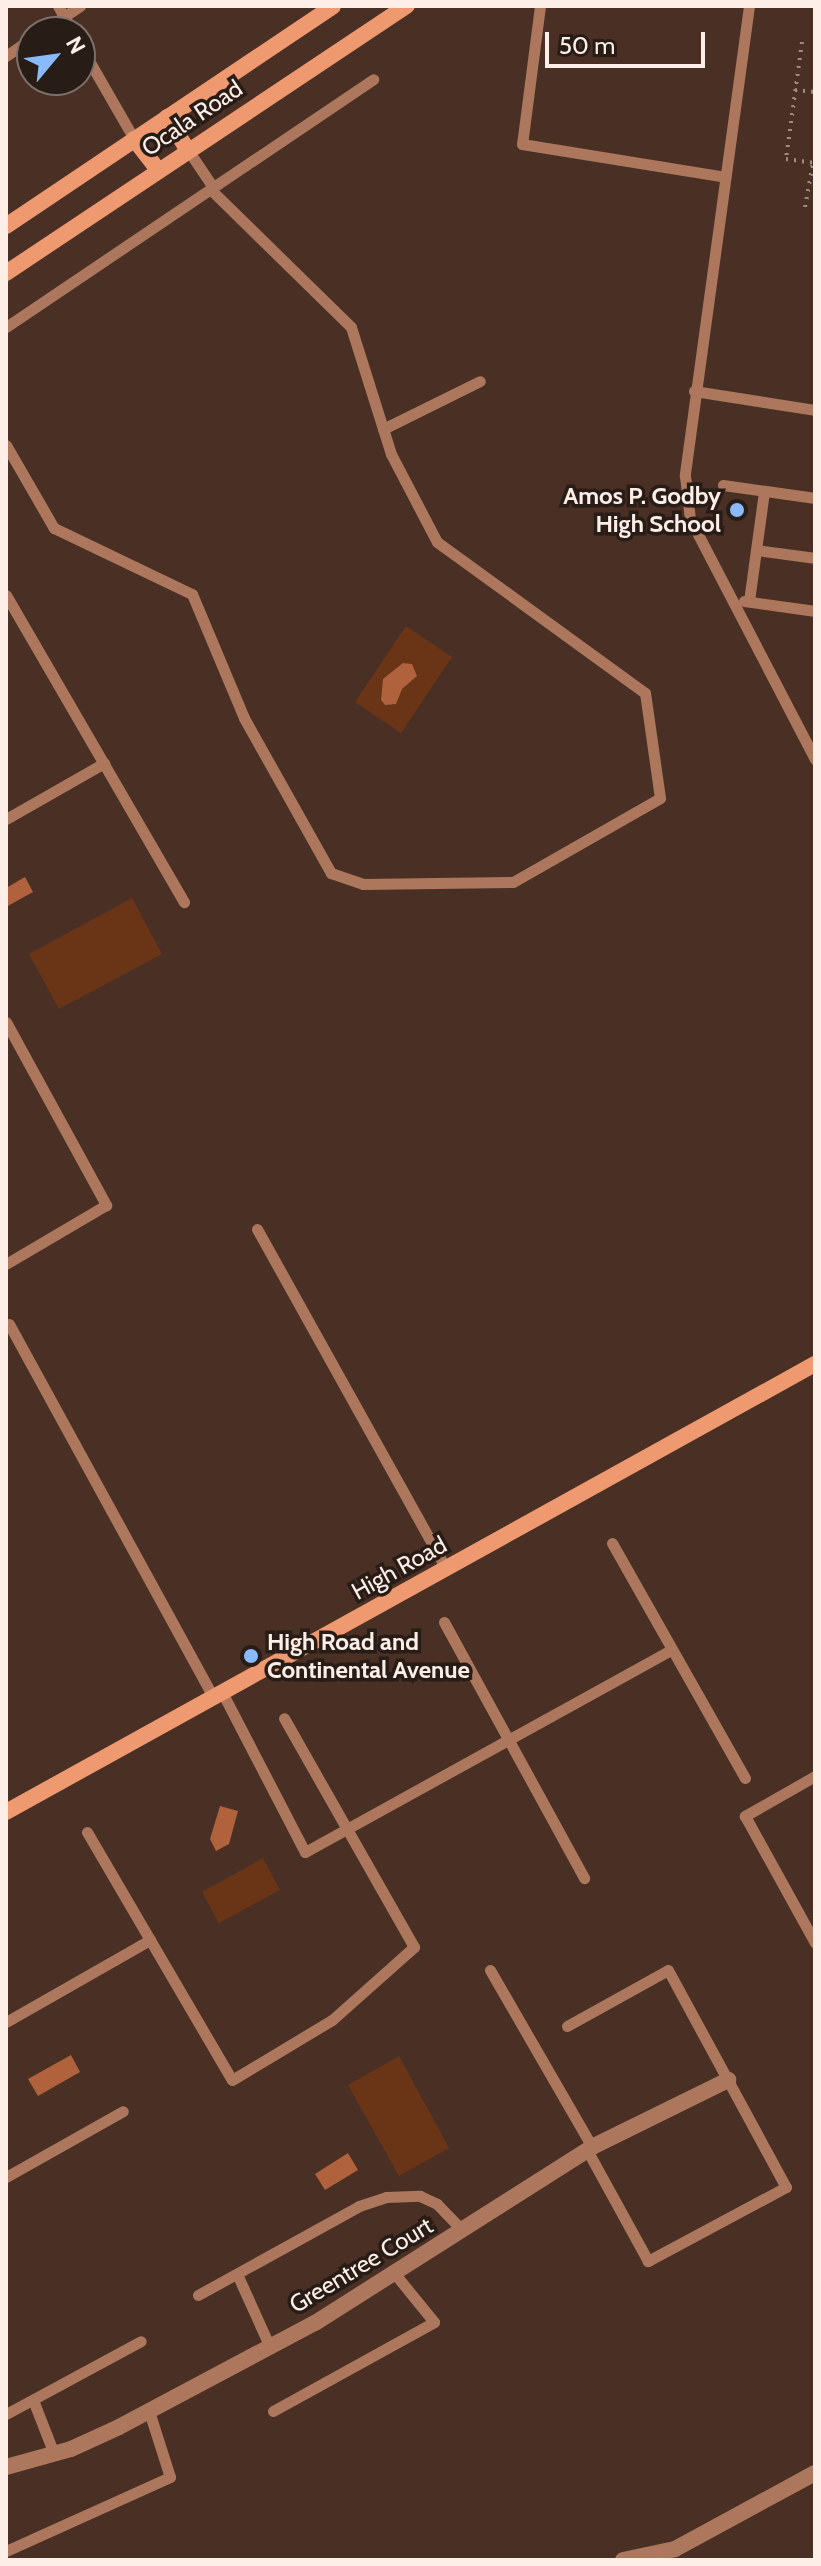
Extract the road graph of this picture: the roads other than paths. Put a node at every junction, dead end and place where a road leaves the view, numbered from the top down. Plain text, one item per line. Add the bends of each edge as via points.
1 (80, 6) edge
2 (333, 6) edge
3 (540, 6) edge
4 (749, 6) edge
5 (401, 8) edge
6 (61, 11) edge
7 (96, 73) edge
8 (373, 79) dead end
9 (167, 117) junction
10 (134, 139) junction
11 (188, 150) junction
12 (158, 170) junction
13 (725, 177) junction
14 (212, 188) junction
15 (6, 226) edge
16 (6, 273) edge
17 (6, 327) edge
18 (480, 381) dead end
19 (694, 391) junction
20 (815, 410) edge
21 (383, 429) junction
22 (6, 445) edge
23 (723, 485) dead end
24 (764, 491) junction
25 (815, 498) edge
26 (756, 550) junction
27 (815, 558) edge
28 (6, 595) edge
29 (732, 599) junction
30 (749, 601) junction
31 (815, 611) edge
32 (815, 759) edge
33 (104, 763) junction
34 (6, 819) edge
35 (184, 902) dead end
36 (6, 1022) edge
37 (257, 1229) dead end
38 (6, 1264) edge
39 (9, 1324) dead end
40 (815, 1364) edge
41 (612, 1543) dead end
42 (446, 1569) junction
43 (444, 1622) dead end
44 (672, 1649) junction
45 (219, 1696) junction
46 (284, 1718) dead end
47 (509, 1739) junction
48 (815, 1776) edge
49 (745, 1778) dead end
50 (6, 1812) edge
51 (347, 1829) junction
52 (87, 1832) dead end
53 (584, 1878) dead end
54 (150, 1940) junction
55 (815, 1943) edge
56 (490, 1970) dead end
57 (6, 2022) edge
58 (567, 2026) dead end
59 (728, 2080) junction
60 (123, 2111) dead end
61 (589, 2148) junction
62 (6, 2177) edge
63 (463, 2231) junction
64 (237, 2274) junction
65 (395, 2274) junction
66 (198, 2295) dead end
67 (141, 2341) dead end
68 (270, 2347) junction
69 (33, 2400) junction
70 (149, 2411) junction
71 (273, 2411) dead end
72 (6, 2414) edge
73 (54, 2454) junction
74 (6, 2467) edge
75 (815, 2473) edge
76 (6, 2551) edge
77 (648, 2559) edge
78 (623, 2560) edge

1 - 6 lane
2 - 9 main road, Ocala Road
3 - 13 lane via 522,144
4 - 13 lane
5 - 11 main road, Ocala Road
7 - 10 lane
8 - 14 lane
9 - 10 main road, Ocala Road
9 - 11 main road
10 - 12 main road
10 - 15 main road, Ocala Road
11 - 12 main road, Ocala Road
11 - 14 lane
12 - 16 main road, Ocala Road
13 - 19 lane
14 - 17 lane
14 - 21 lane via 351,327
18 - 21 lane
19 - 20 lane
19 - 29 lane via 685,476 690,519
21 - 22 lane via 437,542 645,693 660,798 513,882 363,884 331,873 244,718 192,594 54,528
23 - 24 lane
24 - 25 lane
24 - 26 lane
26 - 27 lane
26 - 30 lane
28 - 33 lane
29 - 30 lane
29 - 32 lane
30 - 31 lane
33 - 34 lane
33 - 35 lane
36 - 38 lane via 106,1205
37 - 42 lane
39 - 45 lane
40 - 42 main road, High Road
41 - 44 lane
42 - 45 main road, High Road
43 - 47 lane
44 - 47 lane
44 - 49 lane
45 - 50 main road, High Road
45 - 51 lane via 305,1852
46 - 51 lane
47 - 51 lane
47 - 53 lane
48 - 55 lane via 745,1816
51 - 54 lane via 414,1947 332,2020 232,2080
52 - 54 lane
54 - 57 lane
56 - 61 lane
58 - 59 lane via 668,1970
59 - 61 street, Greentree Court
59 - 61 lane via 786,2187 648,2261
60 - 62 lane
61 - 63 street, Greentree Court
63 - 64 lane via 437,2204 420,2196 386,2197 359,2206
63 - 65 street, Greentree Court
64 - 66 lane
64 - 68 lane
65 - 68 street, Greentree Court
65 - 71 lane via 434,2322
67 - 69 lane
68 - 70 street, Greentree Court
69 - 72 lane
69 - 73 lane
70 - 73 street, Greentree Court
70 - 76 lane via 170,2477
73 - 74 street, Greentree Court
75 - 77 street via 704,2536
77 - 78 street

